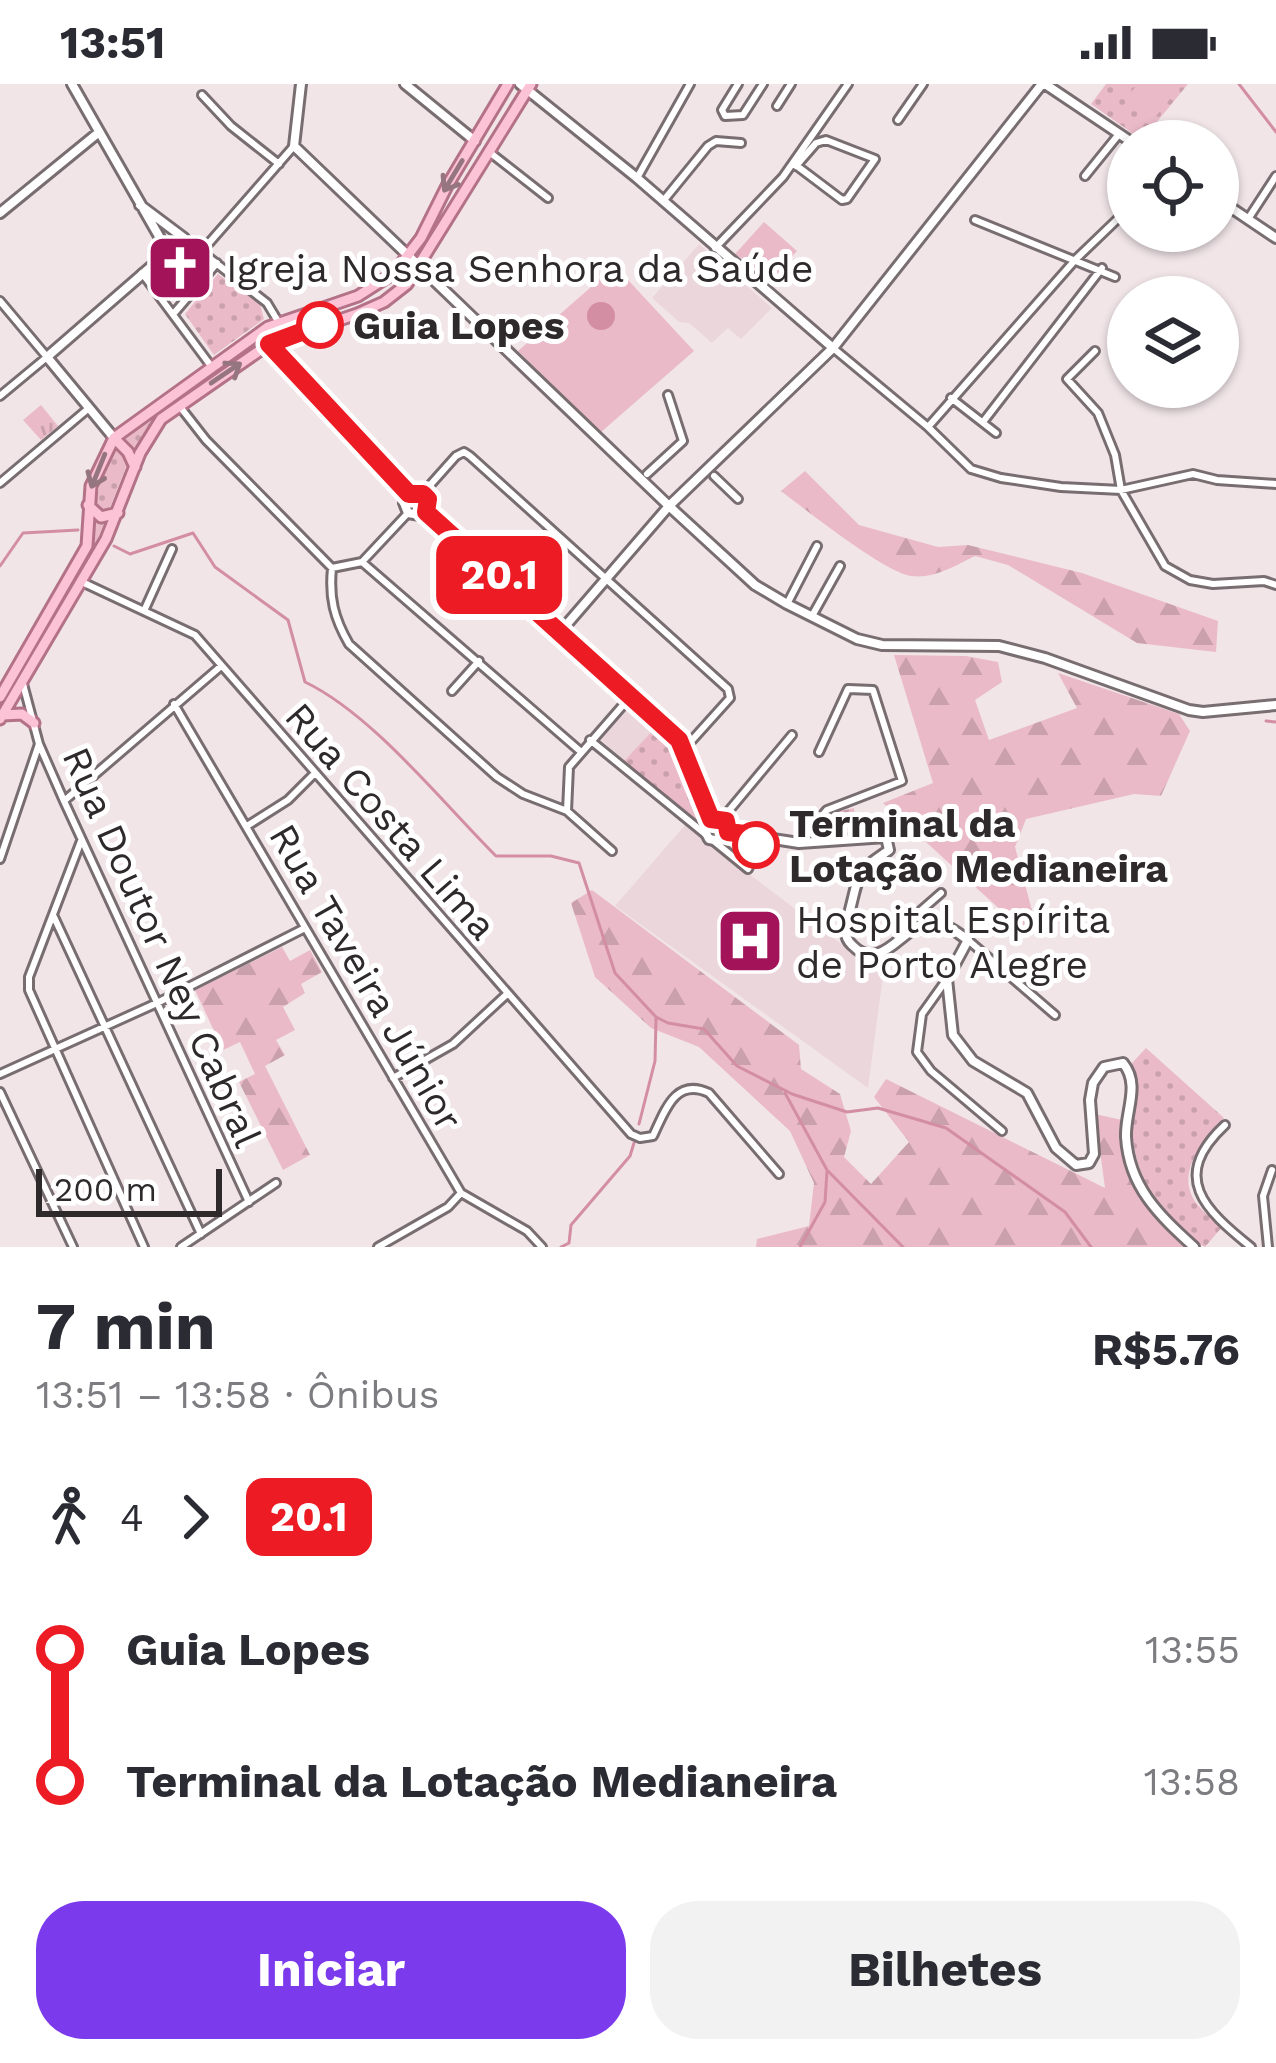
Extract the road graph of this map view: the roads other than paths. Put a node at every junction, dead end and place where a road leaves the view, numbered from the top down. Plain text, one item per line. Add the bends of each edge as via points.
1 (72, 84) edge
2 (302, 84) edge
3 (405, 84) edge
4 (508, 84) edge
5 (690, 84) edge
6 (738, 84) edge
7 (763, 84) edge
8 (791, 84) edge
9 (848, 84) edge
10 (923, 84) edge
11 (1044, 84) edge
12 (526, 86) edge
13 (202, 95) dead end
14 (777, 106) dead end
15 (898, 120) dead end
16 (1107, 126) edge
17 (98, 133) junction
18 (475, 141) junction
19 (740, 143) dead end
20 (294, 146) junction
21 (1107, 149) edge
22 (488, 151) junction
23 (279, 164) junction
24 (795, 165) junction
25 (1085, 176) dead end
26 (1276, 176) edge
27 (637, 178) junction
28 (548, 198) dead end
29 (663, 201) junction
30 (140, 205) junction
31 (0, 213) edge
32 (1239, 213) edge
33 (1248, 219) junction
34 (975, 220) dead end
35 (1107, 229) edge
36 (184, 238) junction
37 (1276, 238) edge
38 (715, 248) junction
39 (202, 251) junction
40 (168, 252) junction
41 (408, 258) junction
42 (1076, 259) junction
43 (217, 263) junction
44 (1102, 268) junction
45 (420, 269) junction
46 (142, 273) junction
47 (1114, 276) edge
48 (0, 301) edge
49 (175, 312) junction
50 (279, 323) junction
51 (269, 344) junction
52 (833, 348) junction
53 (1095, 351) dead end
54 (47, 357) junction
55 (211, 366) junction
56 (668, 395) dead end
57 (0, 396) edge
58 (951, 398) junction
59 (178, 405) junction
60 (89, 408) junction
61 (983, 422) junction
62 (928, 427) junction
63 (996, 433) dead end
64 (114, 438) junction
65 (135, 467) junction
66 (647, 474) dead end
67 (714, 476) dead end
68 (0, 483) edge
69 (1276, 484) edge
70 (1120, 490) junction
71 (409, 494) junction
72 (423, 494) junction
73 (738, 499) dead end
74 (88, 505) junction
75 (669, 506) junction
76 (426, 512) junction
77 (118, 513) junction
78 (408, 513) junction
79 (817, 546) dead end
80 (172, 549) dead end
81 (362, 562) junction
82 (840, 566) dead end
83 (332, 568) junction
84 (608, 578) junction
85 (82, 582) junction
86 (1276, 585) edge
87 (788, 604) junction
88 (144, 611) junction
89 (812, 616) junction
90 (561, 631) junction
91 (26, 654) junction
92 (479, 661) junction
93 (220, 666) junction
94 (25, 678) junction
95 (452, 691) dead end
96 (632, 696) junction
97 (0, 697) edge
98 (174, 704) junction
99 (1276, 704) edge
100 (1, 717) edge
101 (33, 717) junction
102 (792, 735) dead end
103 (590, 740) junction
104 (39, 744) junction
105 (685, 748) junction
106 (580, 751) junction
107 (819, 752) dead end
108 (314, 774) junction
109 (64, 801) junction
110 (567, 811) junction
111 (0, 812) edge
112 (14, 819) junction
113 (711, 819) junction
114 (722, 819) junction
115 (246, 826) junction
116 (728, 832) junction
117 (753, 835) junction
118 (709, 839) junction
119 (81, 840) junction
120 (799, 843) junction
121 (612, 851) dead end
122 (0, 859) edge
123 (941, 893) dead end
124 (54, 917) junction
125 (305, 928) junction
126 (908, 932) junction
127 (968, 940) junction
128 (947, 979) junction
129 (507, 994) junction
130 (157, 1003) junction
131 (1055, 1015) dead end
132 (107, 1026) junction
133 (53, 1051) junction
134 (0, 1074) edge
135 (393, 1078) junction
136 (0, 1092) edge
137 (1225, 1125) dead end
138 (1001, 1131) dead end
139 (1272, 1170) dead end
140 (779, 1174) dead end
141 (276, 1183) dead end
142 (461, 1193) junction
143 (249, 1202) junction
144 (201, 1234) junction
145 (73, 1247) edge
146 (144, 1247) edge
147 (181, 1247) edge
148 (378, 1247) edge
149 (542, 1247) edge
150 (1194, 1247) edge
151 (1252, 1247) edge
152 (1268, 1247) edge

1 - 17 street
2 - 20 street
3 - 18 street
4 - 18 main road
5 - 27 street
6 - 7 street via 725,116 743,115
8 - 14 street
9 - 24 street
10 - 15 street
11 - 16 street
11 - 52 street
12 - 22 main road
12 - 27 street
13 - 23 street
17 - 30 street
17 - 31 street
18 -> 41 main road
19 - 29 street via 708,146
20 - 23 street
20 - 41 street
21 - 25 street
22 - 28 street
22 - 45 main road
23 - 39 street
24 - 24 street via 842,200 875,159 826,140
24 - 38 street
26 - 33 street
27 - 29 street
29 - 38 street
30 - 36 street
30 - 40 street
32 - 33 street
33 - 37 street
34 - 42 street
35 - 42 street
36 - 39 street
36 - 40 street
38 - 52 street
39 - 43 street
40 - 46 street
41 - 45 street
41 - 50 main road via 358,296
42 - 44 street
42 - 58 street
43 - 49 street
43 - 50 street via 267,303
44 - 47 street
44 - 61 street
45 - 51 main road via 384,302
45 - 75 street
46 - 49 street
46 - 54 street
48 - 54 street
49 - 55 street
50 - 55 main road
59 -> 51 main road
51 - 71 street
52 - 62 street
52 - 75 street
53 - 70 street via 1066,380 1097,413
54 - 57 street
54 - 60 street
55 - 64 main road
56 - 66 street via 682,441
58 - 61 street
58 - 62 street
59 - 65 main road via 151,430
59 - 83 street
60 - 64 street
60 - 68 street
61 - 63 street
62 - 70 street via 971,469 1014,482
64 - 65 main road
64 -> 74 main road
65 - 77 main road
67 - 73 street
69 - 70 street via 1193,474
70 - 86 street via 1174,573 1213,584
71 - 72 street
71 - 78 street
72 - 76 street
72 - 84 street via 464,452
74 - 77 main road via 101,517
74 - 91 main road via 87,546
75 - 84 street
75 - 87 street via 755,585
76 - 78 street
76 - 90 street
77 - 85 main road
78 - 81 street
79 - 87 street
80 - 88 street
81 - 83 street
81 - 92 street
82 - 89 street
83 - 110 street via 334,620 349,644 497,777
84 - 90 street
84 - 105 street via 730,693
85 - 88 street, Rua Costa Lima
85 - 94 main road
87 - 89 street
88 - 93 street, Rua Costa Lima via 195,635
89 - 99 street via 882,645 999,646 1203,712
90 - 96 street
91 - 94 main road
91 - 97 main road
92 - 95 street
92 - 106 street
93 - 98 street
93 - 108 street, Rua Costa Lima
94 - 100 main road
94 - 101 street, Rua Doutor Ney Cabral
96 - 103 street
96 - 105 street
98 - 109 street
98 - 115 street, Rua Taveira Júnior
100 - 101 main road
101 - 104 street, Rua Doutor Ney Cabral
102 - 114 street
103 - 106 street
103 - 118 street
104 - 109 street, Rua Doutor Ney Cabral
104 - 112 street
105 - 113 street
106 - 110 street via 566,775
107 - 120 street via 848,689 873,690 902,782 827,810
108 - 115 street
108 - 129 street, Rua Costa Lima
109 - 119 street, Rua Doutor Ney Cabral
110 - 121 street
111 - 112 street
112 - 122 street
113 - 114 street
113 - 118 street
114 - 116 street
115 - 125 street, Rua Taveira Júnior
116 - 117 street
116 - 118 street via 721,841
117 - 118 street via 748,869
117 - 120 street
119 - 124 street
119 - 130 street, Rua Doutor Ney Cabral
120 - 126 street via 886,837 889,850 859,874 846,936 877,954
123 - 126 street
124 - 132 street
124 - 133 street via 28,977
125 - 130 street
125 - 135 street, Rua Taveira Júnior
126 - 127 street via 931,922
127 - 128 street
127 - 131 street
128 - 138 street via 922,1014 917,1052
128 - 150 street via 953,1035 973,1061 1027,1093 1056,1148 1076,1165 1094,1154 1093,1083 1114,1062 1129,1069 1126,1140 1137,1182 1150,1207
129 - 135 street via 452,1044
129 - 140 street, Rua Costa Lima via 631,1134 653,1136 667,1103 696,1087
130 - 132 street
130 - 143 street, Rua Doutor Ney Cabral
132 - 133 street
132 - 144 street
133 - 134 street
133 - 146 street
135 - 142 street, Rua Taveira Júnior
136 - 145 street
137 - 151 street via 1198,1163 1198,1187 1204,1207
139 - 152 street via 1263,1196
141 - 143 street
142 - 148 street
142 - 149 street, Rua Taveira Júnior
143 - 144 street
144 - 147 street

